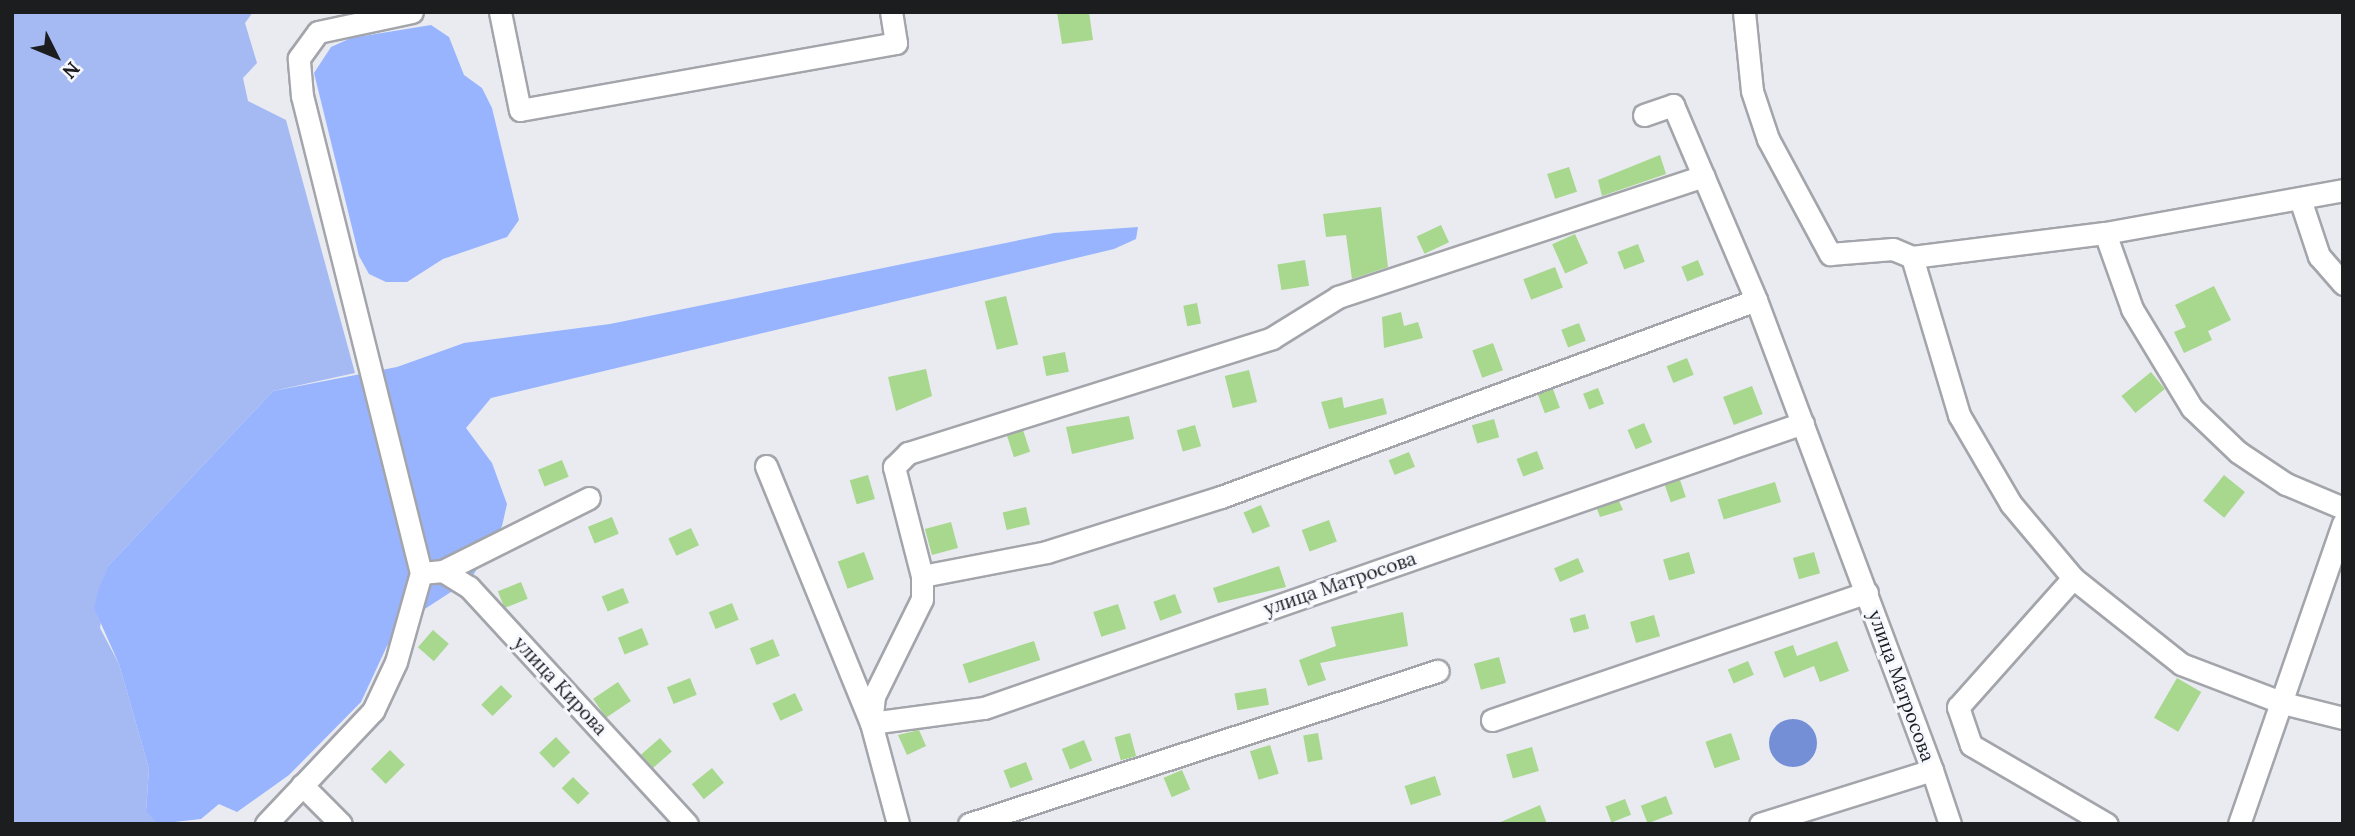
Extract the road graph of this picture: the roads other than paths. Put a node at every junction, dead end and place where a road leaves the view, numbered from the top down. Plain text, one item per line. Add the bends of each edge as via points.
1 (412, 12) edge
2 (500, 12) edge
3 (891, 12) edge
4 (1744, 12) edge
5 (1644, 115) dead end
6 (1703, 176) junction
7 (2343, 190) edge
8 (2301, 202) junction
9 (2105, 233) junction
10 (1912, 257) junction
11 (2343, 284) edge
12 (1756, 300) junction
13 (1803, 423) junction
14 (766, 466) dead end
15 (589, 498) dead end
16 (2343, 508) edge
17 (2343, 524) edge
18 (443, 571) junction
19 (421, 573) junction
20 (922, 576) junction
21 (2073, 578) junction
22 (1867, 592) junction
23 (1438, 671) dead end
24 (2283, 703) junction
25 (2343, 718) edge
26 (1492, 720) dead end
27 (871, 723) junction
28 (1932, 770) junction
29 (302, 785) junction
30 (1774, 822) edge
31 (266, 824) edge
32 (341, 824) edge
33 (687, 824) edge
34 (898, 824) edge
35 (969, 824) edge
36 (1950, 824) edge
37 (2107, 824) edge
38 (2239, 824) edge

1 - 19 street via 318,32 299,58 302,96
2 - 3 street via 520,110 896,43
4 - 10 street via 1752,90 1768,139 1830,254 1893,249
5 - 6 street, улица Матросова via 1673,105
6 - 12 street, улица Матросова
6 - 20 street via 1338,297 1272,338 908,453 894,467
7 - 8 street
8 - 9 street
8 - 11 street via 2319,256
9 - 10 street
9 - 16 street via 2132,309 2192,408 2266,471
10 - 21 street via 1959,415 2011,504
12 - 13 street, улица Матросова
12 - 20 street via 1221,497 1047,552
13 - 22 street, улица Матросова
13 - 27 street, улица Матросова via 984,708
14 - 27 street
15 - 18 street
17 - 24 street
18 - 19 street
18 - 33 street, улица Кирова via 469,587
19 - 29 street via 396,662 373,711
20 - 27 street via 922,598 873,696
21 - 24 street via 2181,664
21 - 37 street via 1958,707 1971,745
22 - 26 street, улица Матросова
22 - 28 street, улица Матросова
23 - 35 street
24 - 25 street
24 - 38 street
27 - 34 street
28 - 30 street, улица Матросова
28 - 36 street
29 - 31 street
29 - 32 street

